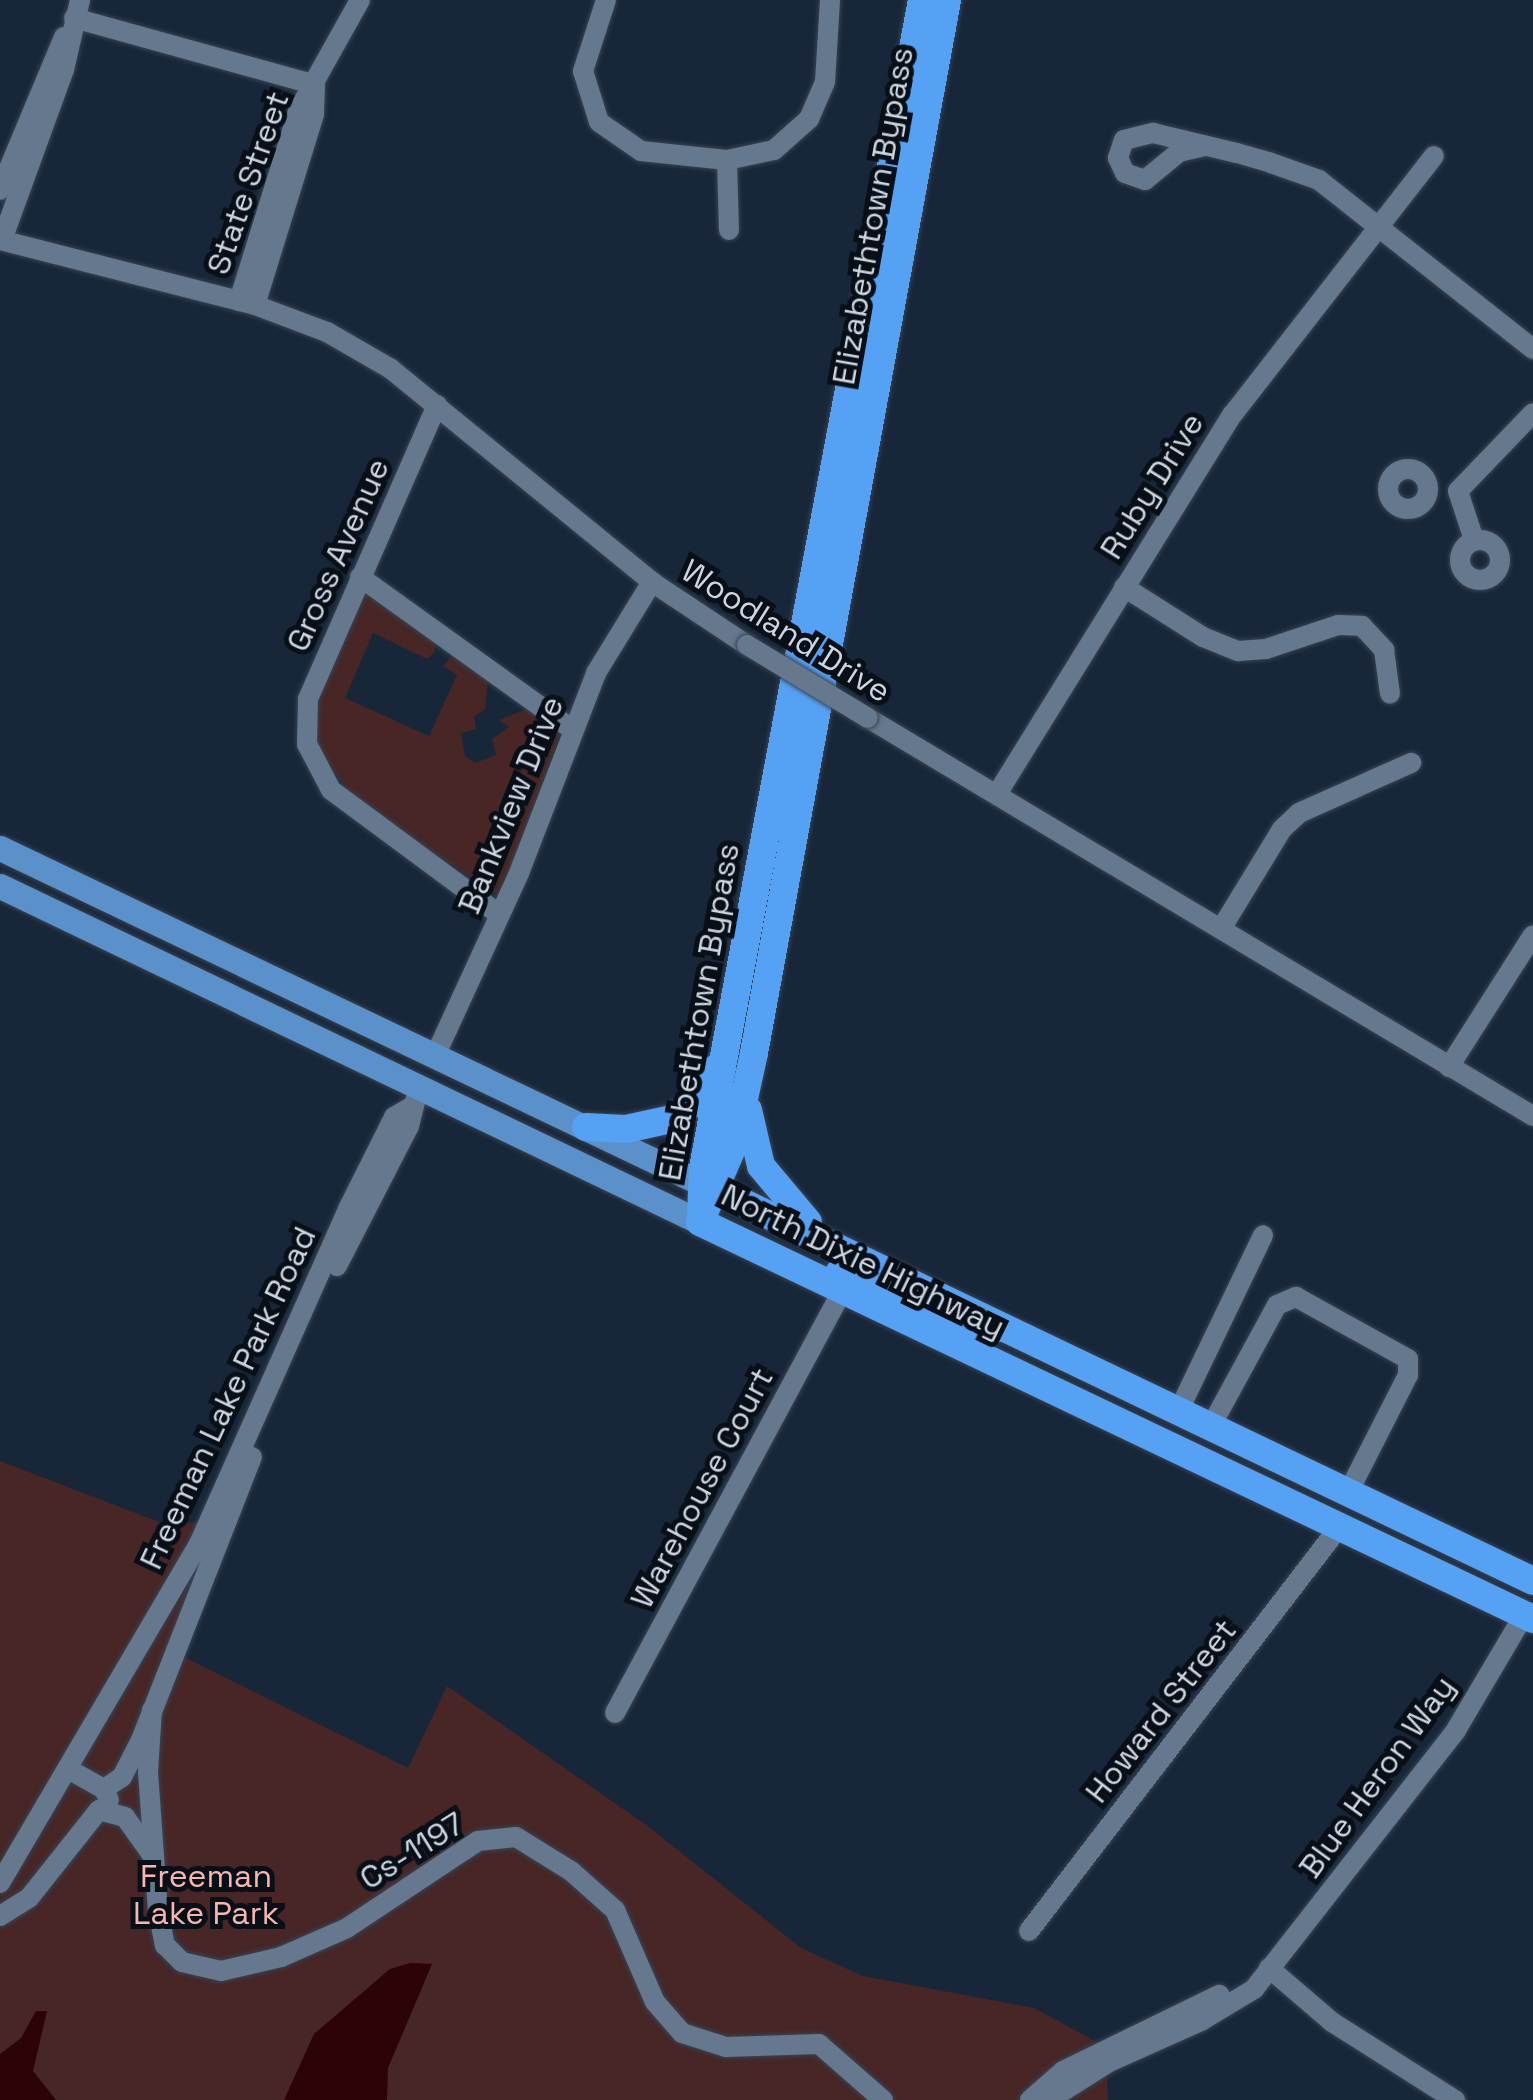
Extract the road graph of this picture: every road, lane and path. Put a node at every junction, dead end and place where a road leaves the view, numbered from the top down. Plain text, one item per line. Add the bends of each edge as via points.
1 (360, 0) edge
2 (606, 0) edge
3 (830, 0) edge
4 (922, 0) edge
5 (948, 0) edge
6 (77, 9) edge
7 (314, 85) junction
8 (1205, 146) dead end
9 (1434, 156) dead end
10 (726, 160) junction
11 (0, 190) edge
12 (1383, 229) junction
13 (730, 230) dead end
14 (1, 240) edge
15 (247, 303) junction
16 (1533, 349) edge
17 (438, 405) junction
18 (1533, 413) edge
19 (1428, 488) dead end
20 (1458, 491) junction
21 (1474, 540) dead end
22 (360, 578) junction
23 (652, 582) junction
24 (1124, 587) junction
25 (1390, 694) dead end
26 (573, 730) junction
27 (1411, 762) dead end
28 (997, 794) junction
29 (6, 860) edge
30 (0, 886) edge
31 (500, 915) junction
32 (1221, 929) junction
33 (95, 932) junction
34 (1533, 935) edge
35 (314, 998) junction
36 (261, 1011) junction
37 (730, 1030) junction
38 (754, 1053) junction
39 (435, 1056) junction
40 (1449, 1067) junction
41 (416, 1097) junction
42 (1533, 1116) edge
43 (583, 1126) junction
44 (711, 1187) junction
45 (700, 1222) junction
46 (1263, 1234) dead end
47 (828, 1240) junction
48 (790, 1266) junction
49 (842, 1292) junction
50 (1002, 1324) junction
51 (1030, 1381) junction
52 (1178, 1412) junction
53 (1210, 1428) junction
54 (1171, 1445) junction
55 (1260, 1452) junction
56 (1348, 1493) junction
57 (1340, 1526) junction
58 (1533, 1581) edge
59 (1531, 1611) edge
60 (152, 1710) junction
61 (616, 1713) dead end
62 (68, 1769) junction
63 (108, 1799) junction
64 (156, 1863) junction
65 (0, 1883) edge
66 (0, 1916) edge
67 (1029, 1932) dead end
68 (1269, 1968) junction
69 (883, 2100) edge
70 (1030, 2100) edge
71 (1049, 2100) edge
72 (1456, 2100) edge

1 - 7 street, State Street
2 - 10 street via 583,72 599,122 641,150
3 - 10 street via 827,73 808,119 774,150
4 - 37 highway, Elizabethtown Bypass
5 - 38 highway, Elizabethtown Bypass
6 - 7 street
6 - 11 street
6 - 14 street via 64,70
7 - 15 street, State Street via 298,111
8 - 12 street via 1319,180
9 - 12 street, Ruby Drive
10 - 13 street
12 - 16 street
12 - 24 street, Ruby Drive via 1233,414
14 - 15 street, Woodland Drive
15 - 17 street, Woodland Drive via 363,352
17 - 22 street, Gross Avenue
17 - 23 street, Woodland Drive
18 - 20 street
19 - 20 street
20 - 21 street
22 - 26 street
22 - 31 street, Gross Avenue via 308,698 313,763 331,790
23 - 26 street, Bankview Drive via 596,673
23 - 28 street, Woodland Drive, bridge
24 - 25 street via 1238,651 1266,650 1338,625 1362,626 1384,650
24 - 28 street, Ruby Drive
26 - 31 street, Bankview Drive
27 - 32 street via 1299,813 1282,829
28 - 32 street, Woodland Drive
29 - 35 main road, North Dixie Highway via 110,900
30 - 33 main road, North Dixie Highway
31 - 39 street, Bankview Drive
32 - 40 street, Woodland Drive
33 - 35 main road via 122,926 298,1002
33 - 36 main road, North Dixie Highway
34 - 40 street
35 - 39 main road, North Dixie Highway
36 - 39 main road via 282,1006 409,1058
36 - 41 main road, North Dixie Highway
37 - 43 highway via 709,1084 685,1110 649,1126
37 - 44 highway, Elizabethtown Bypass
38 - 44 highway, Elizabethtown Bypass
38 - 47 highway via 749,1125 760,1166 784,1201
39 - 43 main road, North Dixie Highway
40 - 42 street, Woodland Drive
41 - 43 main road via 438,1080 463,1083 560,1127
41 - 45 main road, North Dixie Highway
41 - 60 street, Freeman Lake Park Road via 247,1467
41 - 62 street, Freeman Lake Park Road via 394,1116 348,1209 200,1544
43 - 44 main road, North Dixie Highway
44 - 45 highway, Elizabethtown Bypass
44 - 47 highway
45 - 48 highway, North Dixie Highway
46 - 52 street
47 - 50 highway, North Dixie Highway
48 - 49 highway, North Dixie Highway
48 - 50 highway via 831,1270 972,1330
49 - 51 highway, North Dixie Highway
49 - 61 street, Warehouse Court
50 - 52 highway, North Dixie Highway
51 - 54 highway, North Dixie Highway
51 - 55 highway via 1052,1371 1216,1449
52 - 53 highway, North Dixie Highway
53 - 55 highway, North Dixie Highway
53 - 56 street via 1276,1305 1296,1297 1408,1359 1408,1374
54 - 57 highway, North Dixie Highway
54 - 59 highway via 1264,1478 1510,1593
55 - 56 highway, North Dixie Highway
56 - 58 highway, North Dixie Highway
57 - 59 highway, North Dixie Highway
57 - 67 street, Howard Street
59 - 68 street, Blue Heron Way via 1456,1730
60 - 63 street
60 - 64 street, Cs-1197 via 148,1772
62 - 63 street
62 - 65 street, Freeman Lake Park Road
63 - 64 street via 146,1840
63 - 66 street via 29,1898
64 - 69 street, Cs-1197 via 165,1945 194,1968 221,1971 314,1944 478,1841 516,1836 571,1870 615,1910 655,2002 682,2032 726,2047 819,2044
68 - 70 street, Blue Heron Way via 1106,2047
68 - 71 street, Blue Heron Way via 1254,1989 1201,2021 1108,2062
68 - 72 street via 1332,2022

